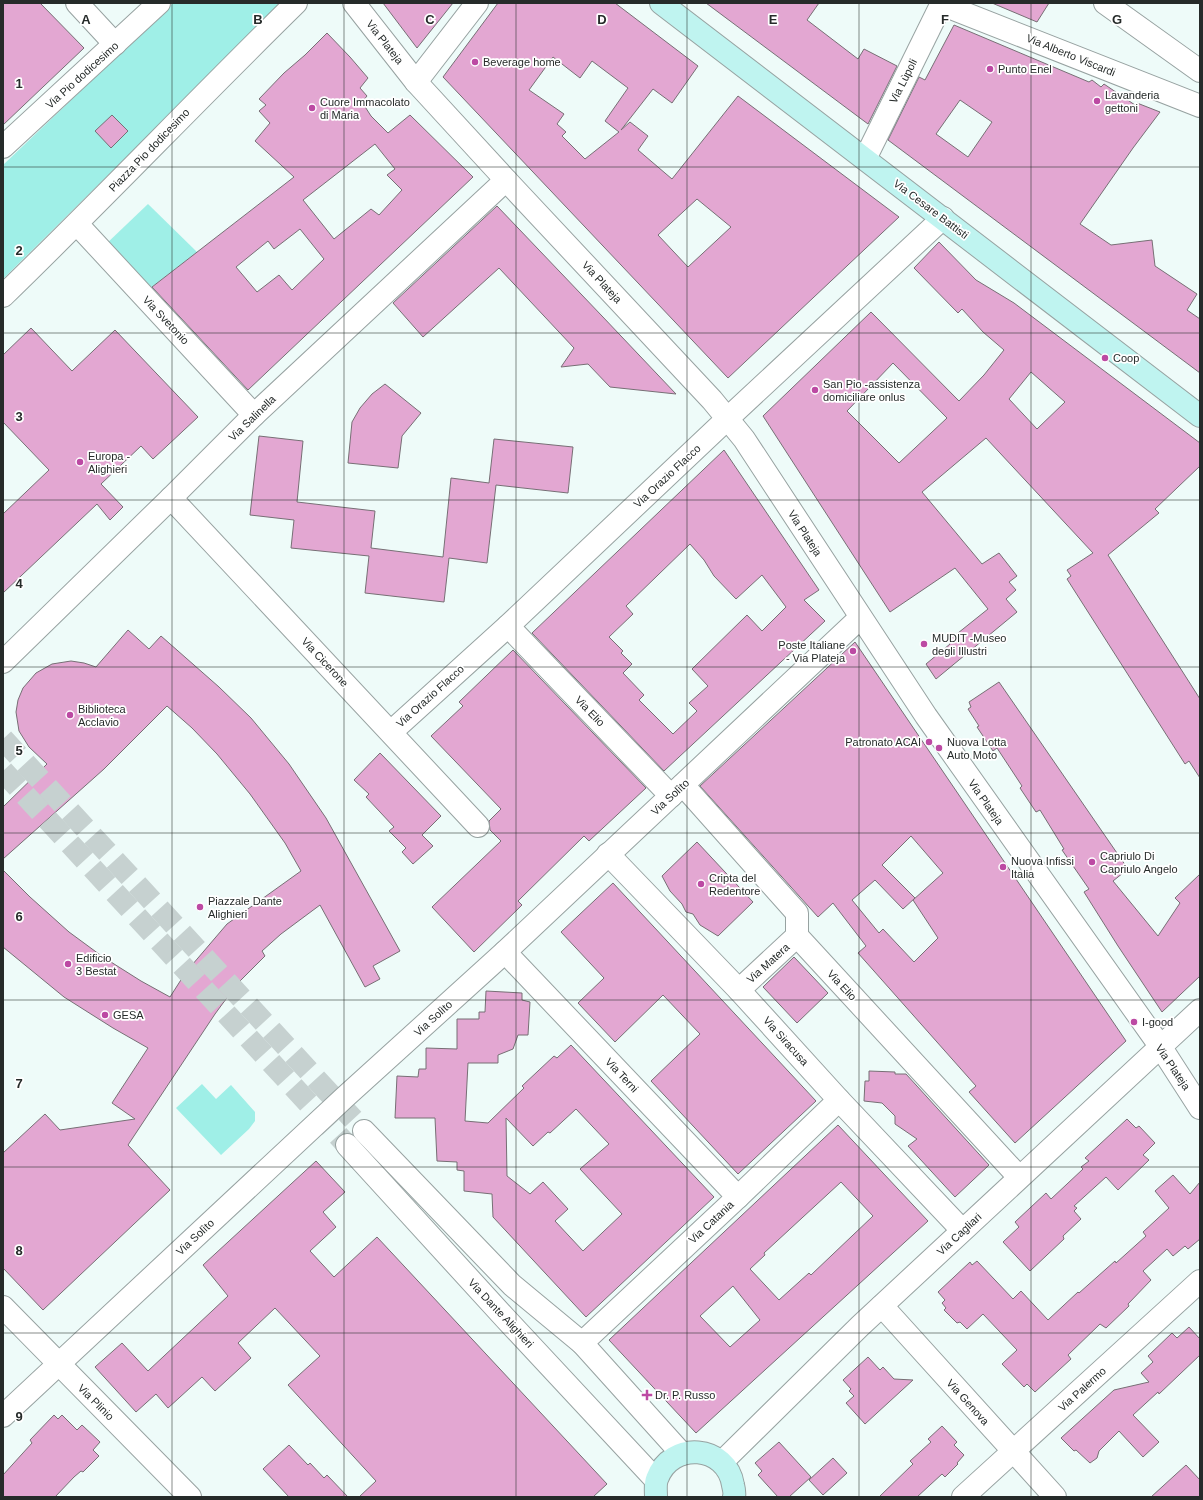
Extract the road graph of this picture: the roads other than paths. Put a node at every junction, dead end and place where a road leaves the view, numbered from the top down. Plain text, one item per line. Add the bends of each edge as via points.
1 (77, 3) edge
2 (160, 3) edge
3 (296, 3) edge
4 (354, 3) edge
5 (477, 3) edge
6 (661, 3) edge
7 (1105, 3) edge
8 (942, 4) edge
9 (116, 44) junction
10 (1200, 71) edge
11 (416, 82) junction
12 (1200, 106) edge
13 (3, 147) edge
14 (865, 159) junction
15 (506, 180) junction
16 (943, 218) junction
17 (77, 224) junction
18 (3, 296) edge
19 (254, 415) junction
20 (1200, 416) edge
21 (727, 419) junction
22 (171, 498) junction
23 (860, 618) junction
24 (508, 626) junction
25 (3, 662) edge
26 (391, 732) junction
27 (677, 790) junction
28 (478, 826) dead end
29 (608, 854) junction
30 (797, 936) junction
31 (505, 952) junction
32 (739, 990) junction
33 (1200, 1010) edge
34 (1160, 1046) junction
35 (839, 1100) junction
36 (1200, 1108) edge
37 (364, 1131) tunnel mouth
38 (347, 1145) tunnel mouth
39 (1019, 1177) junction
40 (738, 1197) junction
41 (962, 1230) junction
42 (1200, 1281) edge
43 (882, 1306) junction
44 (3, 1307) edge
45 (582, 1343) junction
46 (58, 1364) junction
47 (3, 1416) edge
48 (1013, 1452) junction
49 (682, 1454) junction
50 (722, 1462) junction
51 (656, 1488) edge
52 (190, 1497) edge
53 (734, 1497) edge
54 (963, 1497) edge
55 (1055, 1497) edge

1 - 9 street
2 - 9 street, Via Pio dodicesimo
3 - 17 street, Piazza Pio dodicesimo
4 - 11 street, Via Plateja
5 - 11 street
6 - 14 main road, Via Cesare Battisti
7 - 10 street
8 - 12 street, Via Alberto Viscardi
8 - 14 street, Via Lùpoli
9 - 13 street, Via Pio dodicesimo
11 - 15 street, Via Plateja
14 - 16 main road, Via Cesare Battisti
15 - 19 street, Via Salinella
15 - 21 street, Via Plateja
16 - 20 main road, Via Cesare Battisti
16 - 21 street, Via Orazio Flacco
17 - 18 street, Piazza Pio dodicesimo
17 - 19 street, Via Svetonio
19 - 22 street, Via Salinella
21 - 23 street, Via Plateja via 744,439
21 - 24 street, Via Orazio Flacco
22 - 25 street, Via Salinella
22 - 26 street, Via Cicerone
23 - 27 street, Via Solìto
23 - 34 street, Via Plateja via 930,722
24 - 26 street, Via Orazio Flacco
24 - 27 street, Via Elio
26 - 28 street, Via Cicerone
27 - 29 street, Via Solìto
27 - 30 street, Via Elio via 797,913
29 - 31 street, Via Solìto
29 - 32 street, Via Siracusa
30 - 32 street, Via Matera
30 - 39 street, Via Elio
31 - 40 street, Via Terni
31 - 46 street, Via Solìto
32 - 35 street, Via Siracusa
33 - 34 street, Via Cagliari
34 - 36 street, Via Plateja
34 - 39 street, Via Cagliari
35 - 40 street, Via Catania
35 - 41 street, Via Siracusa
37 - 45 street via 512,1285
38 - 51 street, Via Dante Alighieri
39 - 41 street, Via Cagliari
40 - 45 street, Via Catania
41 - 43 street, Via Cagliari
42 - 48 street, Via Palermo
43 - 48 street, Via Genova
43 - 50 street, Via Cagliari
44 - 46 street, Via Plinio
45 - 49 street
46 - 47 street, Via Solìto
46 - 52 street, Via Plinio
48 - 54 street, Via Palermo
48 - 55 street, Via Genova
49 - 50 main road via 706,1453
49 - 51 main road via 662,1469
50 - 53 main road via 732,1477

